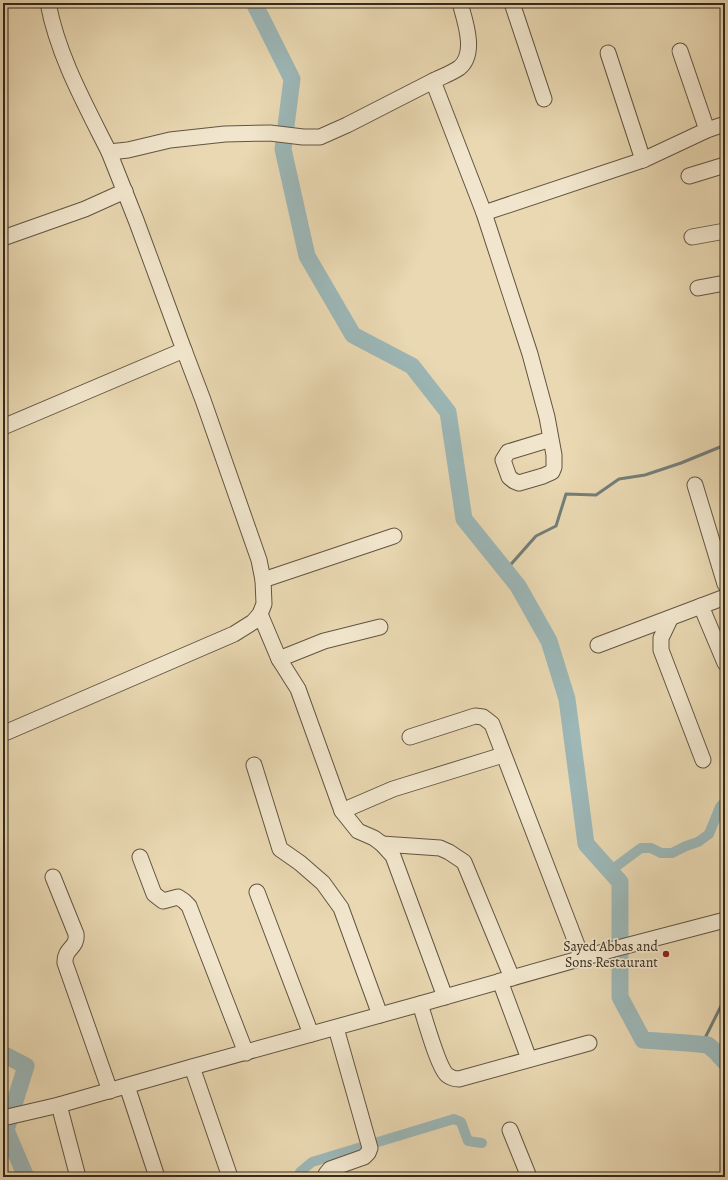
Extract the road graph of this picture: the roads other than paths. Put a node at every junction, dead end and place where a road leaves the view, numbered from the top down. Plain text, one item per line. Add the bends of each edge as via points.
1 (48, 3) edge
2 (460, 3) edge
3 (512, 3) edge
4 (680, 51) dead end
5 (608, 53) dead end
6 (433, 81) junction
7 (544, 98) dead end
8 (725, 124) edge
9 (707, 130) junction
10 (109, 152) junction
11 (643, 160) junction
12 (725, 165) edge
13 (689, 176) dead end
14 (125, 191) junction
15 (484, 213) junction
16 (725, 231) edge
17 (692, 237) dead end
18 (3, 238) edge
19 (725, 283) edge
20 (698, 288) dead end
21 (184, 350) junction
22 (3, 427) edge
23 (551, 439) dead end
24 (694, 485) dead end
25 (394, 536) dead end
26 (263, 580) junction
27 (725, 584) edge
28 (725, 597) edge
29 (701, 606) junction
30 (260, 614) junction
31 (670, 619) junction
32 (380, 627) dead end
33 (598, 645) dead end
34 (279, 659) junction
35 (725, 663) edge
36 (7, 732) dead end
37 (410, 737) dead end
38 (503, 755) junction
39 (703, 760) dead end
40 (254, 765) dead end
41 (342, 811) junction
42 (382, 844) junction
43 (140, 857) dead end
44 (54, 877) dead end
45 (257, 892) dead end
46 (725, 920) edge
47 (582, 958) junction
48 (506, 979) junction
49 (445, 997) junction
50 (420, 1004) junction
51 (380, 1015) junction
52 (336, 1028) junction
53 (311, 1034) junction
54 (589, 1043) dead end
55 (246, 1052) junction
56 (528, 1059) junction
57 (192, 1067) junction
58 (128, 1086) junction
59 (110, 1091) junction
60 (59, 1105) junction
61 (8, 1117) edge
62 (510, 1130) dead end
63 (78, 1177) edge
64 (157, 1177) edge
65 (230, 1177) edge
66 (326, 1177) edge
67 (529, 1177) edge

1 - 10 street via 64,59
2 - 6 street via 468,33 468,55 459,68
3 - 7 street
4 - 9 street
5 - 11 street
6 - 10 street via 320,137 270,133 225,134 170,140
6 - 15 street
8 - 9 street
9 - 11 street
10 - 14 street
11 - 15 street
12 - 13 street
14 - 18 street via 85,209
14 - 21 street
15 - 23 street via 530,354
16 - 17 street
19 - 20 street
21 - 22 street
21 - 26 street via 259,560
24 - 27 street
25 - 26 street
26 - 30 street via 264,604
28 - 29 street
29 - 31 street
29 - 35 street
30 - 34 street
30 - 36 street via 254,622 234,634
31 - 33 street
31 - 39 street via 660,638 661,650
32 - 34 street via 324,641
34 - 41 street via 298,689
37 - 38 street via 475,716 483,717 492,724
38 - 41 street via 393,789
38 - 47 street
40 - 51 street via 280,849 324,882 341,908
41 - 42 street via 358,831
42 - 48 street via 440,848 464,862
42 - 49 street via 393,856
43 - 55 street via 154,894 163,900 178,897 189,906
44 - 59 street via 76,934 76,941 66,954 65,963
45 - 53 street
46 - 47 street
47 - 48 street
48 - 49 street
48 - 56 street
49 - 50 street
50 - 51 street
50 - 56 street via 439,1064 447,1075 454,1079
51 - 52 street
52 - 53 street
52 - 66 street via 370,1148 364,1157 330,1169
53 - 55 street
54 - 56 street
55 - 57 street
57 - 58 street
57 - 65 street
58 - 59 street
58 - 64 street
59 - 60 street
60 - 61 street
60 - 63 street
62 - 67 street

